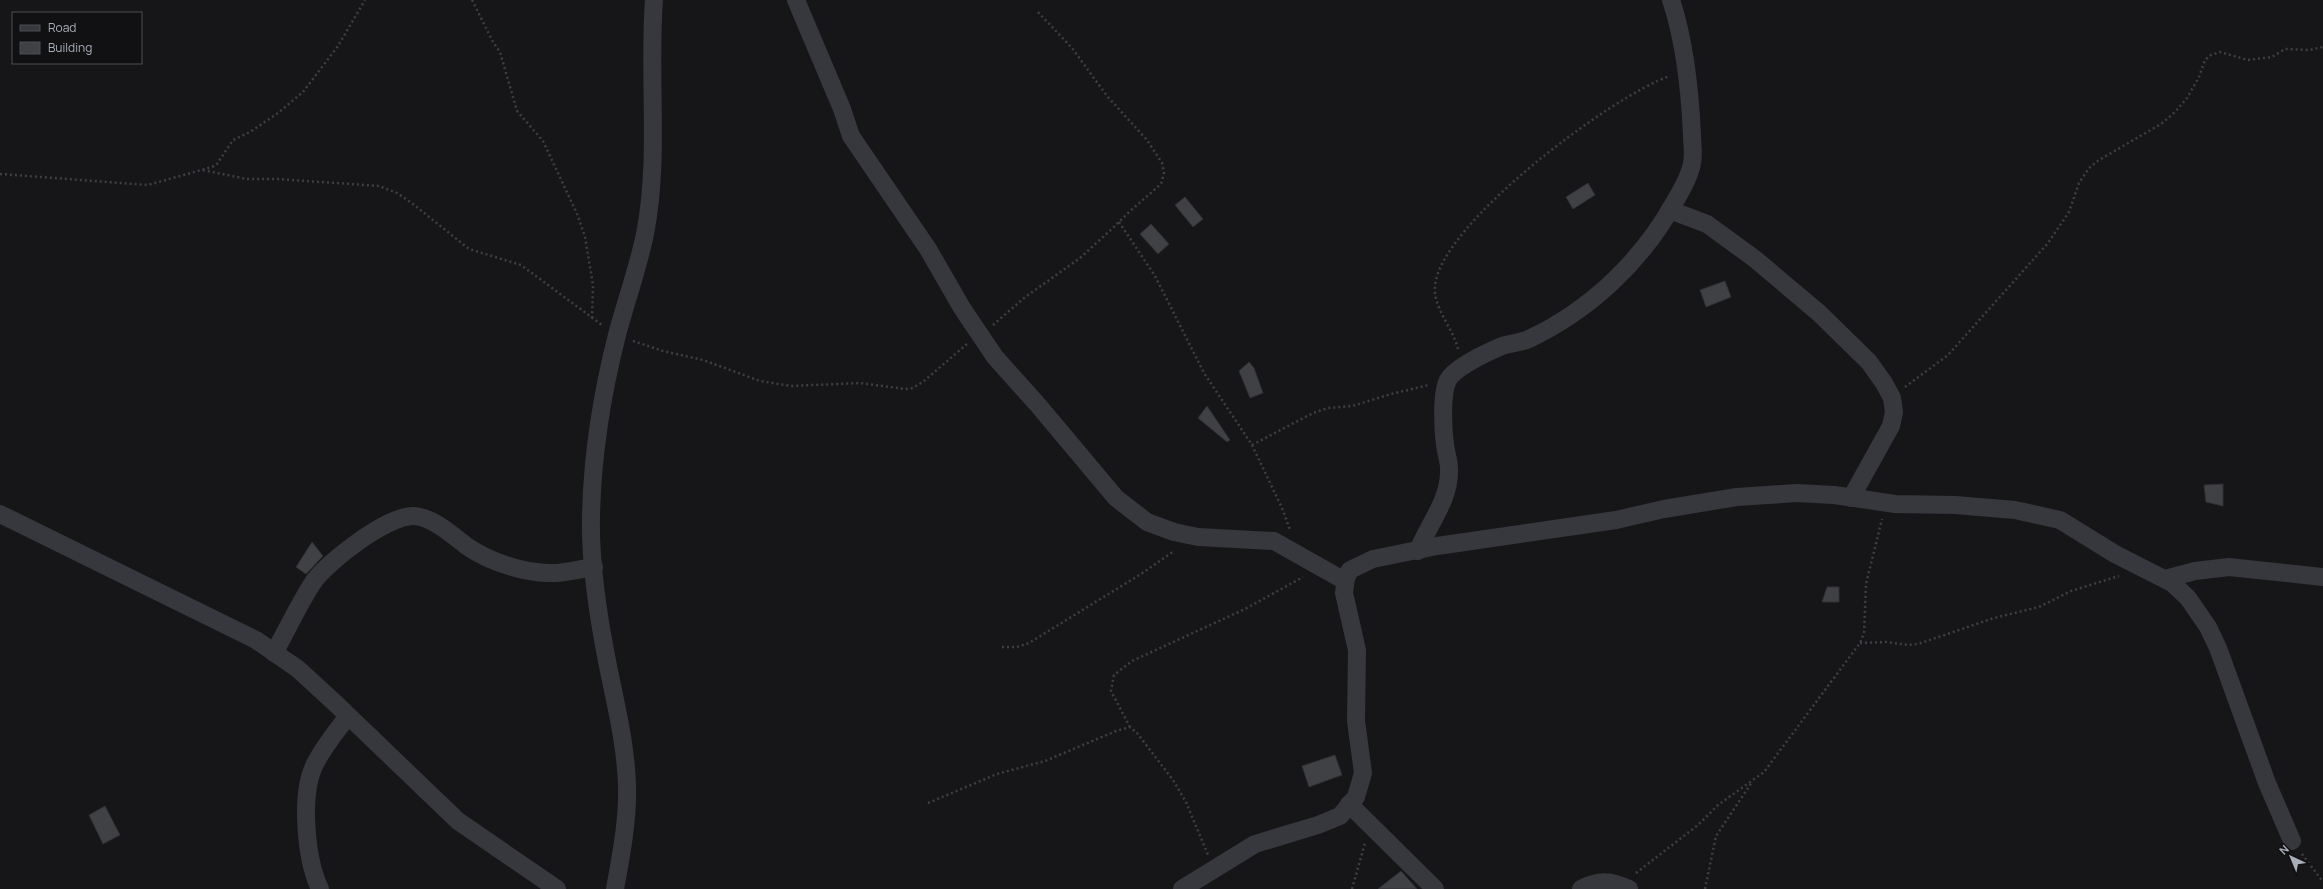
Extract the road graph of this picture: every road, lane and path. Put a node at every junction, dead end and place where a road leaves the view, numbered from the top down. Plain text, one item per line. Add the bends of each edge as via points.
1 (365, 0) edge
2 (472, 0) edge
3 (654, 0) edge
4 (796, 0) edge
5 (1671, 0) edge
6 (1036, 10) dead end
7 (2323, 47) edge
8 (1686, 71) junction
9 (203, 170) junction
10 (0, 174) edge
11 (1670, 210) junction
12 (1119, 222) junction
13 (592, 318) junction
14 (617, 335) junction
15 (981, 335) junction
16 (1456, 372) junction
17 (1892, 398) junction
18 (1252, 445) junction
19 (1851, 498) junction
20 (1886, 503) junction
21 (0, 514) edge
22 (1204, 537) junction
23 (1418, 551) junction
24 (1295, 552) junction
25 (594, 567) junction
26 (1320, 567) junction
27 (2144, 567) junction
28 (2323, 577) edge
29 (2165, 579) junction
30 (1345, 581) junction
31 (1860, 643) junction
32 (1002, 646) dead end
33 (274, 653) junction
34 (348, 716) junction
35 (1130, 727) junction
36 (1753, 780) junction
37 (928, 804) dead end
38 (1349, 804) junction
39 (1369, 825) junction
40 (2292, 841) joint
41 (1213, 868) junction
42 (2323, 882) edge
43 (1625, 887) edge
44 (320, 889) edge
45 (557, 889) edge
46 (615, 889) edge
47 (1182, 889) edge
48 (1352, 889) edge
49 (1435, 889) edge
50 (1582, 889) edge
51 (1705, 889) edge

1 - 9 path via 338,46 303,92 278,113 233,140 217,164
2 - 13 path via 500,52 517,111 543,141 578,216 585,237 594,284
3 - 14 street via 654,151 645,234
4 - 15 street via 851,136 928,249
5 - 8 street via 1677,18
6 - 12 path via 1072,48 1107,96 1151,146 1162,163 1164,173 1161,184
7 - 17 path via 2308,50 2286,49 2272,57 2248,60 2220,52 2211,55 2205,60 2187,98 2174,113 2161,124 2089,168 2079,182 2069,212 2048,243 1948,355
8 - 11 street via 1693,162
8 - 16 path via 1658,80 1629,94 1574,134 1507,188 1456,241 1441,266 1435,286 1439,305 1456,340
9 - 10 path via 148,185
9 - 13 path via 248,179 379,186 397,193 413,204 469,249 521,265
11 - 16 street via 1624,272 1557,325 1526,340 1502,346
11 - 17 street via 1707,224 1761,264 1819,313 1869,362
12 - 15 path via 1080,258 1010,309
12 - 18 path via 1155,276 1204,374
13 - 14 path
14 - 15 path via 663,351 703,360 760,382 792,386 860,383 905,389 924,381
14 - 25 street via 605,389 590,518
15 - 22 street via 1006,372 1038,405 1116,498 1147,522 1174,532
16 - 18 path via 1352,406 1328,408 1313,413
16 - 23 street via 1444,398 1445,446 1450,473 1446,495 1425,532
17 - 19 street via 1894,412 1891,426
18 - 24 path via 1282,508
19 - 20 street
19 - 23 street via 1797,493 1737,496 1616,520
20 - 27 street via 1955,504 2015,510 2060,520 2115,554
20 - 31 path via 1866,584 1865,621
21 - 33 street via 256,640
22 - 24 street via 1274,541
22 - 32 path via 1163,557 1141,574 1029,643 1017,647
23 - 30 street via 1373,559 1358,565 1350,570
24 - 26 street
25 - 33 street via 549,573 523,570 491,559 470,548 437,524 414,516 398,518 353,545 313,582
25 - 46 street via 595,589 618,711 627,786 625,822
26 - 30 street
26 - 35 path via 1245,609 1132,661 1114,675 1112,691
27 - 29 street
27 - 31 path via 2071,591 2039,607 1994,618 1918,644
28 - 29 street via 2229,567 2195,571
29 - 40 street via 2188,598 2208,627 2267,783
30 - 38 street via 1347,612 1357,650 1356,721 1363,773 1356,797
31 - 36 path via 1764,772
33 - 34 street via 298,669
34 - 44 street via 330,738 313,767 308,792 307,838 313,874
34 - 45 street via 458,821
35 - 37 path via 1045,761 997,774
35 - 41 path via 1137,732 1176,785 1186,802
36 - 43 path via 1718,805
36 - 51 path via 1716,836
38 - 39 street
38 - 41 street via 1340,816 1255,844
39 - 48 path
39 - 49 street
40 - 42 path
41 - 47 street
43 - 50 street via 1615,882 1593,883

